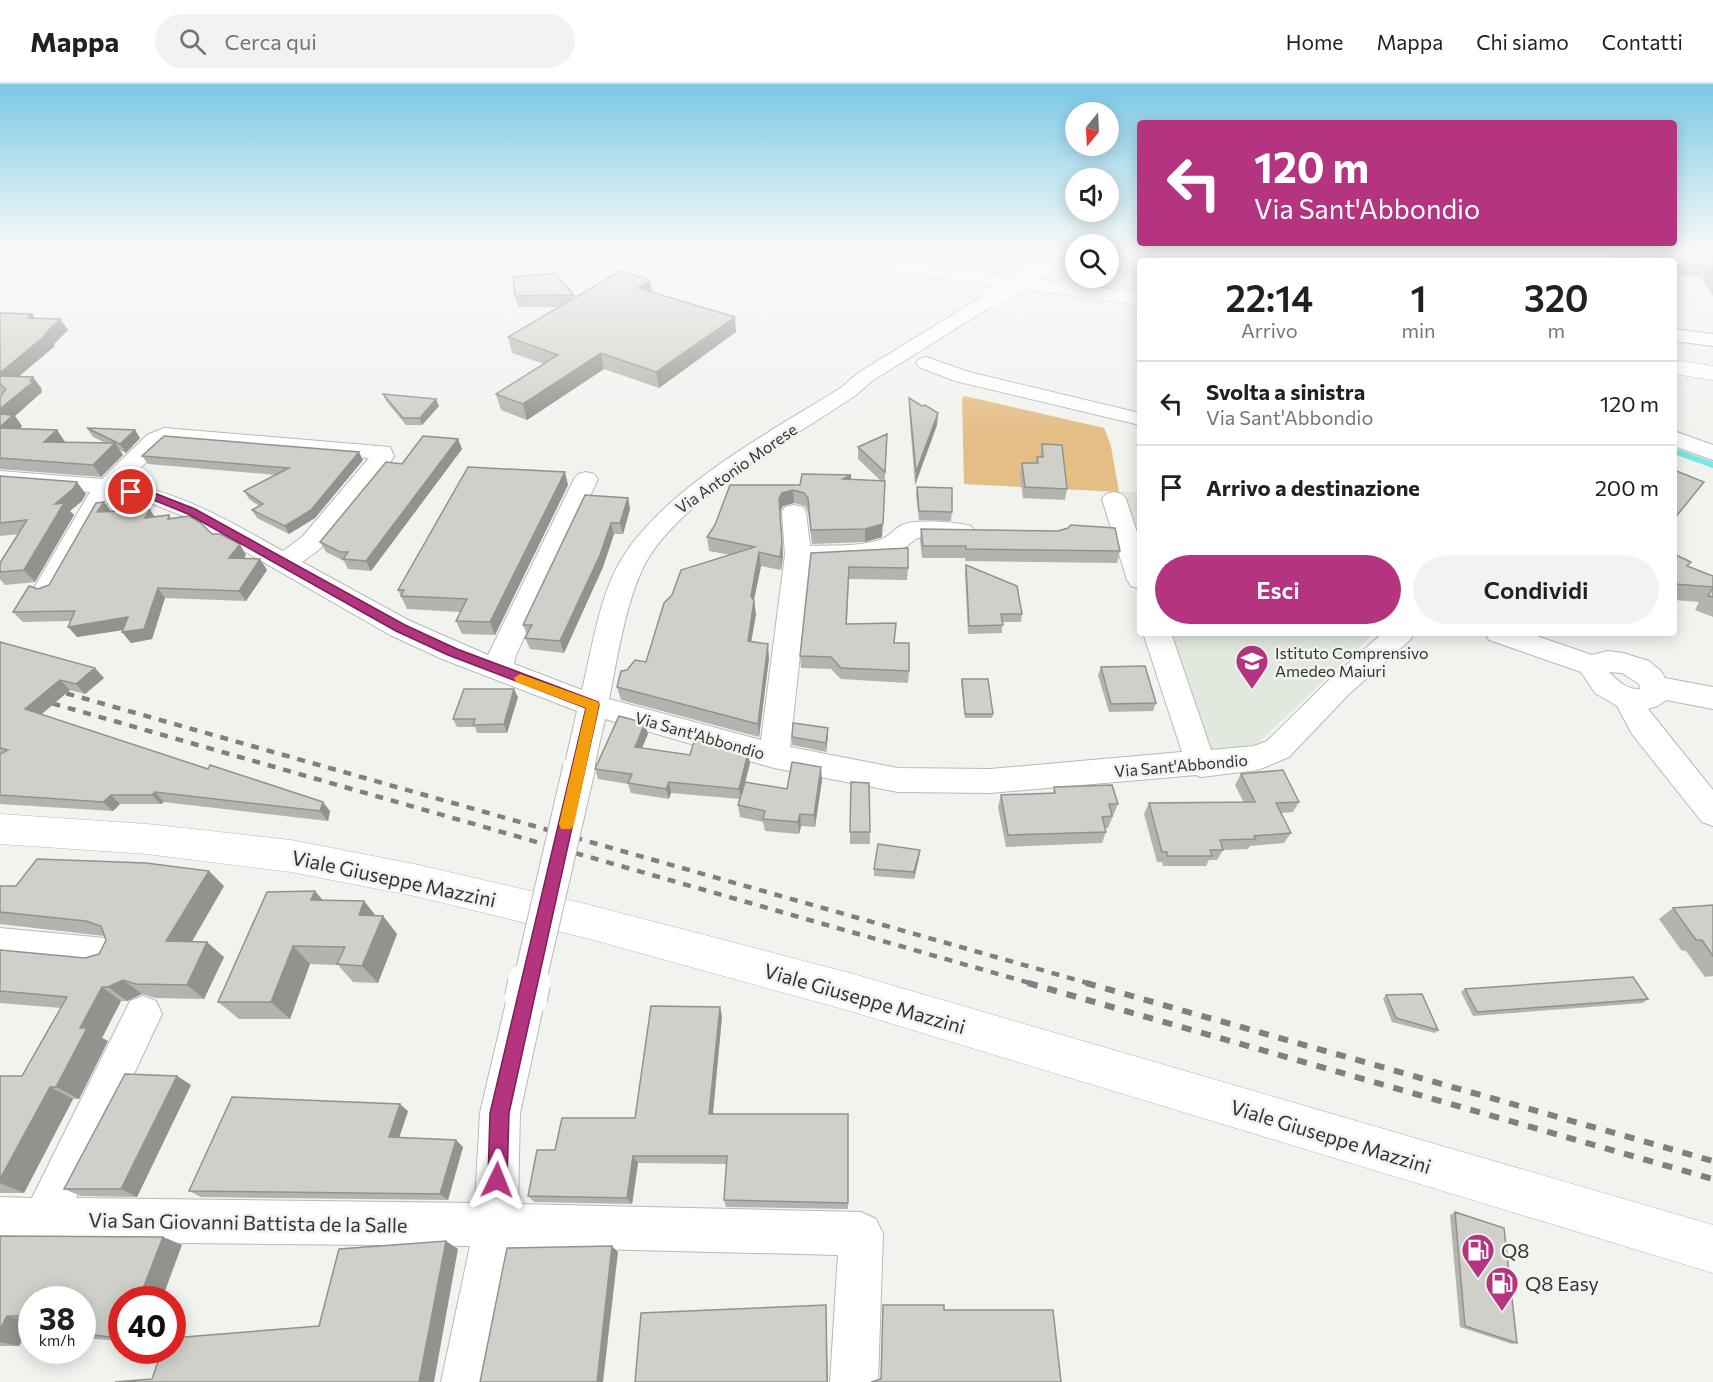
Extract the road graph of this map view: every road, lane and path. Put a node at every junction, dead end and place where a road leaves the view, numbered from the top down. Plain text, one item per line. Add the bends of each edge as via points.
1 (973, 311) edge
2 (1677, 335) edge
3 (933, 337) junction
4 (1713, 340) edge
5 (1677, 351) edge
6 (1713, 356) edge
7 (909, 368) junction
8 (1677, 368) edge
9 (1713, 373) edge
10 (1137, 418) edge
11 (1677, 439) edge
12 (1713, 453) edge
13 (0, 478) edge
14 (586, 478) dead end
15 (106, 487) junction
16 (1113, 499) dead end
17 (794, 512) dead end
18 (989, 532) edge
19 (798, 555) junction
20 (285, 563) junction
21 (1137, 571) edge
22 (47, 588) edge
23 (1158, 636) edge
24 (1397, 636) edge
25 (1508, 636) edge
26 (1596, 667) junction
27 (499, 670) junction
28 (1655, 687) junction
29 (1627, 698) junction
30 (1713, 698) edge
31 (593, 705) junction
32 (774, 756) junction
33 (1201, 765) junction
34 (1713, 813) edge
35 (0, 829) edge
36 (0, 944) edge
37 (105, 954) edge
38 (143, 1014) dead end
39 (0, 1219) edge
40 (44, 1220) junction
41 (496, 1225) junction
42 (1713, 1249) edge
43 (465, 1382) edge
44 (854, 1382) edge

1 - 3 street, Via Antonio Morese, bridge
2 - 4 street
3 - 7 street
3 - 7 street, Via Antonio Morese
5 - 6 main road
7 - 10 street
7 - 31 street, Via Antonio Morese via 849,391 719,476 655,528 629,569 618,597
8 - 9 main road
11 - 12 street
13 - 15 street, Via Sant'Abbondio
14 - 27 street via 502,655
15 - 20 street, Via Sant'Abbondio via 154,496 192,511
15 - 20 street via 164,435 382,452 383,456 311,543
15 - 22 street
16 - 21 street
17 - 19 street
18 - 19 street via 911,530 890,546 862,552
19 - 32 street
20 - 27 street, Via Sant'Abbondio via 400,628
23 - 33 street
24 - 33 street, Via Sant'Abbondio via 1278,749 1258,758
25 - 26 street
26 - 28 street via 1608,661 1627,664 1646,674
26 - 29 street via 1601,684
27 - 31 street, Via Sant'Abbondio
28 - 29 street via 1655,693 1645,699
28 - 30 street
29 - 34 street via 1644,726
31 - 32 street, Via Sant'Abbondio
31 - 41 street, Via Antonio Morese, bridge via 500,1113
32 - 33 street, Via Sant'Abbondio via 898,780 990,781
35 - 42 main road, Viale Giuseppe Mazzini via 147,839 291,856 419,881 586,921 850,992
36 - 37 street
38 - 40 street
39 - 40 street, Via San Giovanni Battista de la Salle
40 - 41 street, Via San Giovanni Battista de la Salle
41 - 43 street, Via Antonio Morese
41 - 44 street, Via San Giovanni Battista de la Salle via 861,1234

